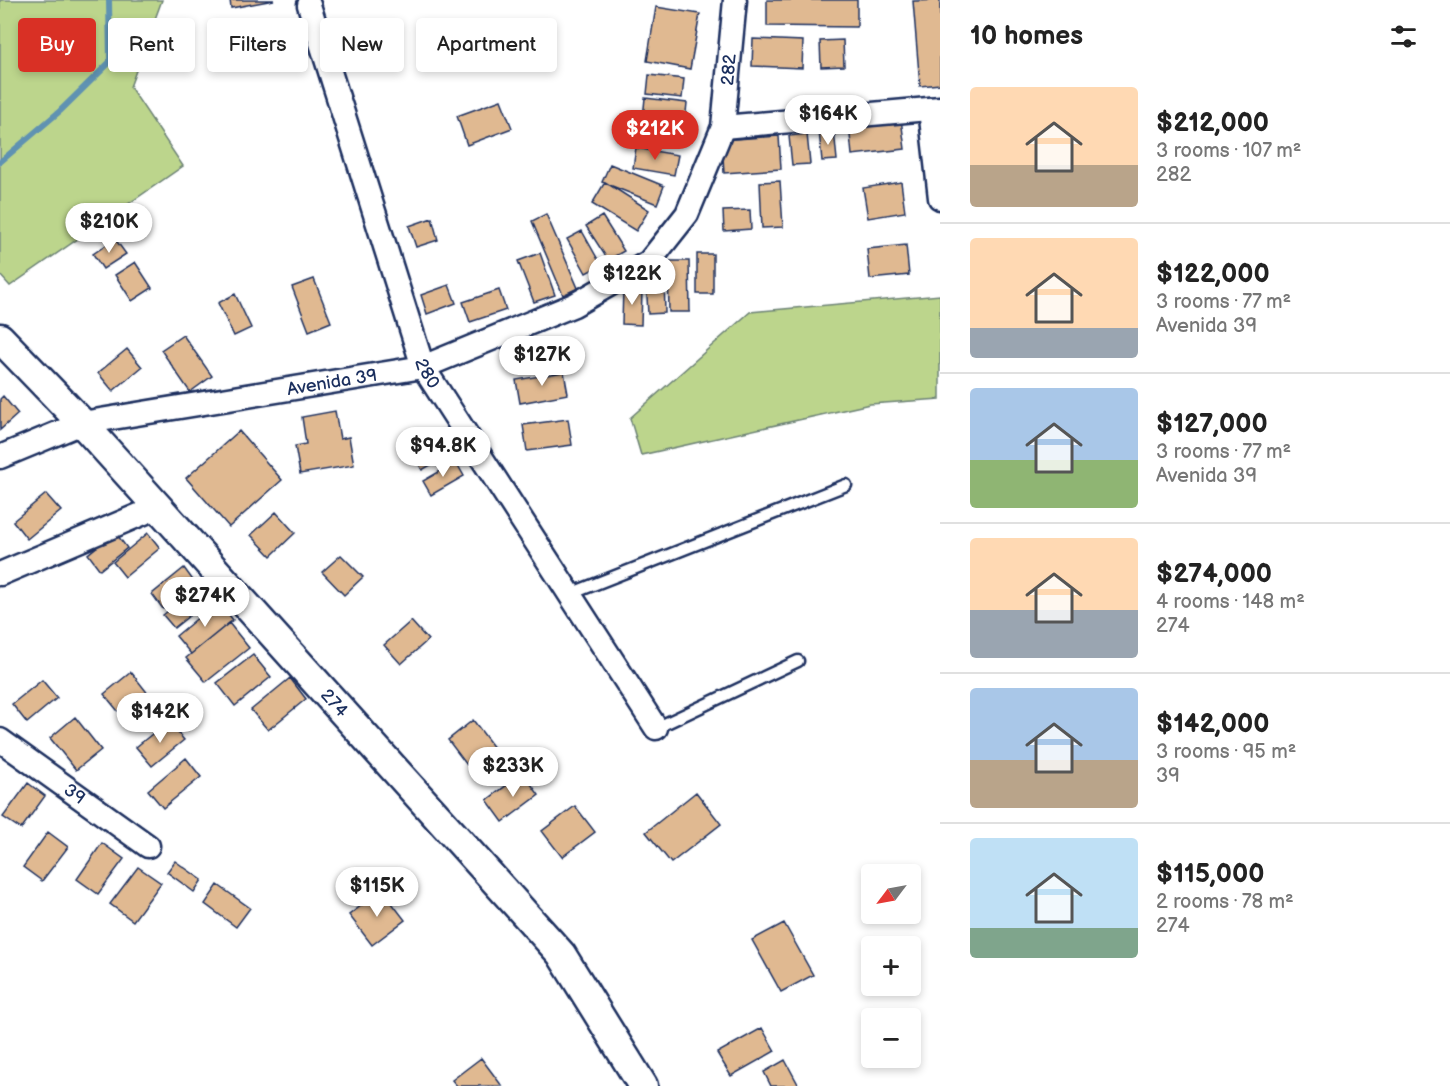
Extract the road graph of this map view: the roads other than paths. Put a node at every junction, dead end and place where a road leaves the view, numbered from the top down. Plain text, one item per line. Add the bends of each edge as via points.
1 (735, 0) edge
2 (309, 5) dead end
3 (935, 108) edge
4 (723, 127) junction
5 (940, 198) edge
6 (649, 262) joint
7 (0, 338) edge
8 (423, 367) junction
9 (82, 423) junction
10 (0, 457) edge
11 (846, 485) dead end
12 (158, 507) junction
13 (0, 574) edge
14 (570, 594) junction
15 (798, 662) dead end
16 (656, 728) joint
17 (0, 740) edge
18 (148, 846) dead end
19 (643, 1086) edge

1 - 4 street, 282
2 - 8 street, 280
3 - 4 street
3 - 5 street
4 - 6 street, 282 via 687,214
6 - 8 street, Avenida 39 via 574,304
7 - 9 street, 274
8 - 9 street, Avenida 39
8 - 14 street, 280
9 - 10 street, Avenida 39
9 - 12 street, 274
11 - 14 lane
12 - 13 street
12 - 19 street, 274 via 561,954
14 - 16 street, 280
15 - 16 lane
17 - 18 street, 39

